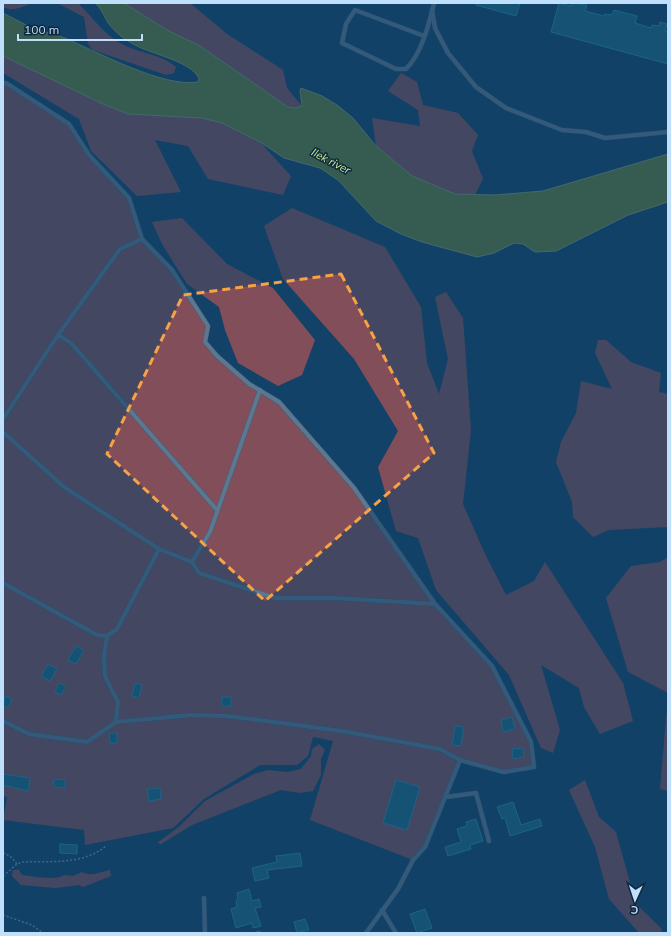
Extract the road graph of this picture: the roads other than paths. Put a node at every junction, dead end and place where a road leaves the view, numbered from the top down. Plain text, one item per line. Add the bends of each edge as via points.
1 (434, 3) edge
2 (432, 10) junction
3 (424, 36) junction
4 (3, 83) edge
5 (668, 132) edge
6 (142, 240) junction
7 (58, 335) junction
8 (260, 390) junction
9 (3, 419) edge
10 (3, 432) edge
11 (217, 510) junction
12 (159, 548) junction
13 (192, 562) junction
14 (3, 583) edge
15 (435, 604) junction
16 (107, 636) junction
17 (3, 721) edge
18 (116, 722) junction
19 (460, 760) junction
20 (446, 797) junction
21 (489, 841) dead end
22 (204, 898) dead end
23 (382, 910) junction
24 (205, 933) edge
25 (366, 933) edge
26 (396, 933) edge

1 - 2 lane
2 - 3 lane
2 - 5 lane via 435,28 448,53 476,88 506,108 562,130 586,132 605,138
3 - 3 lane via 355,10 346,24 342,43 396,69 406,69 414,62
4 - 6 lane via 69,124 89,155 129,198
6 - 7 lane via 120,249
6 - 8 lane via 172,270 208,326 205,342 249,384
7 - 9 lane
7 - 11 lane via 72,343
8 - 11 lane
8 - 15 lane via 279,402 354,488
10 - 12 lane via 64,487
11 - 13 lane via 210,532
12 - 13 lane
12 - 16 lane via 117,628
13 - 15 lane via 198,573 275,598 333,598
14 - 16 lane via 97,635
15 - 19 lane via 492,666 531,742 534,767 504,772
16 - 18 lane via 105,676 118,702
17 - 18 lane via 29,734 87,742
18 - 19 lane via 192,715 227,716 342,731 440,749
19 - 20 lane
20 - 21 lane via 476,793
20 - 23 lane via 425,847 413,860 398,889
22 - 24 lane
23 - 25 lane
23 - 26 lane

